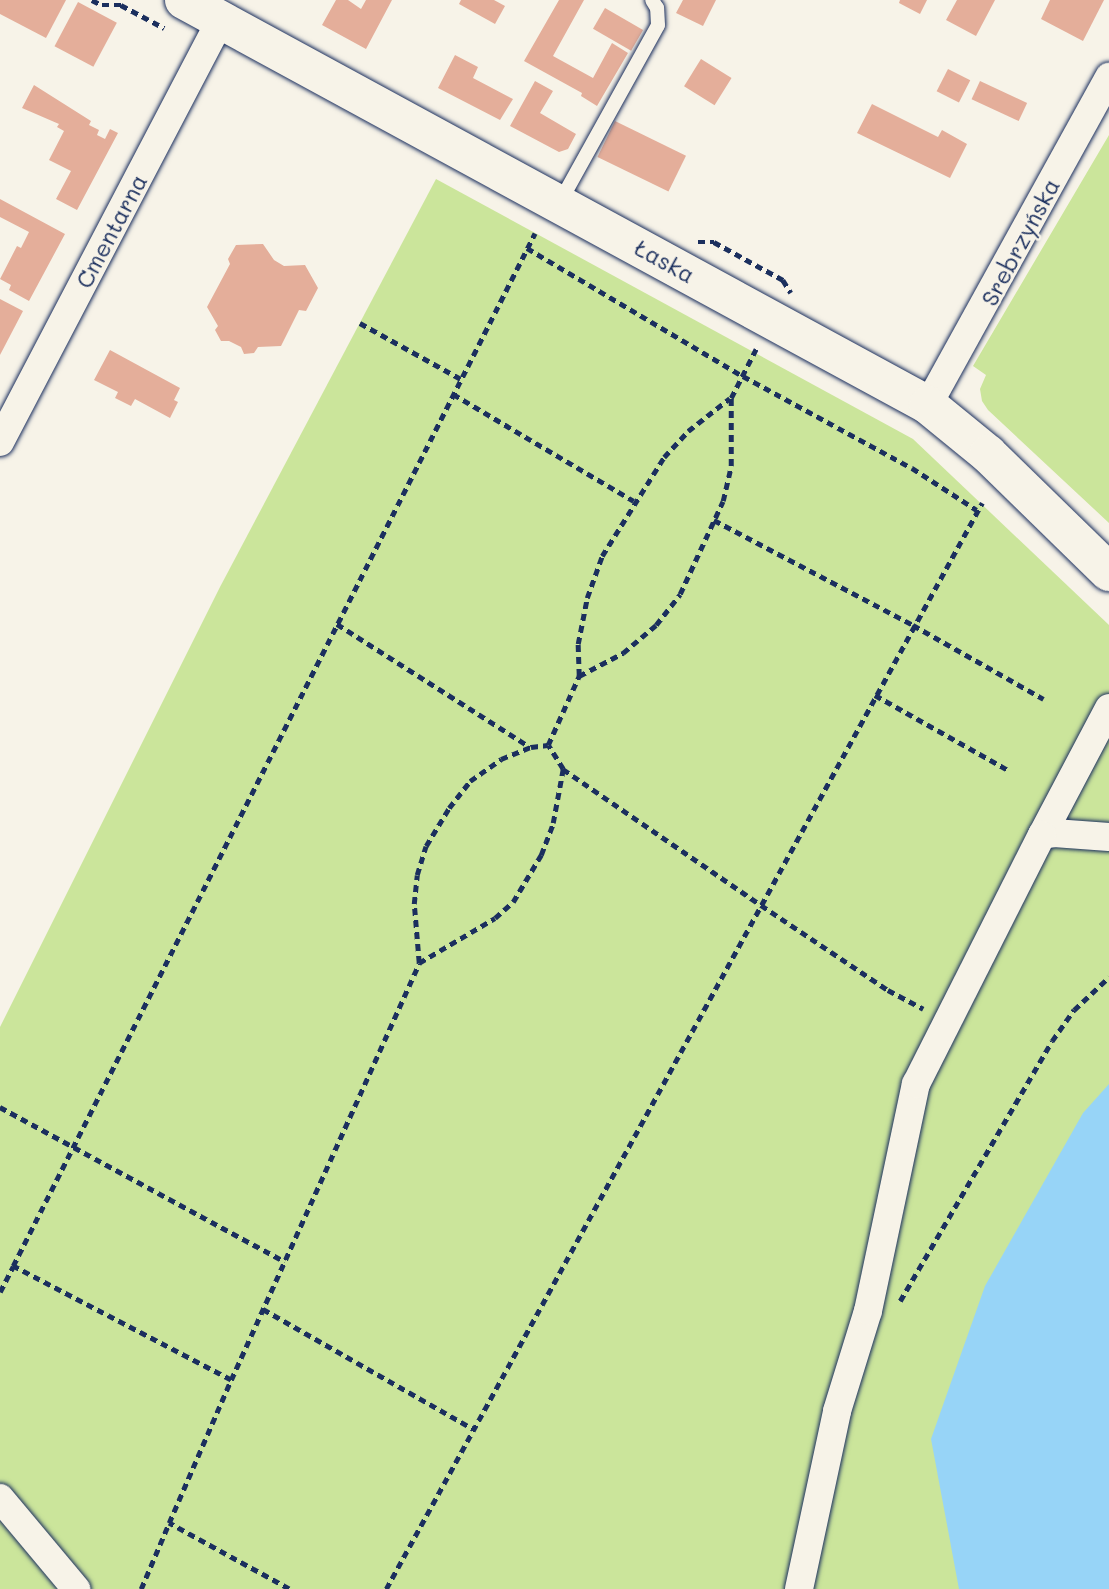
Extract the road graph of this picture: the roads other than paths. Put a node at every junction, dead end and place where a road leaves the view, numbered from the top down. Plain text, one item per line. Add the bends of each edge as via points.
1 (652, 0) edge
2 (199, 7) edge
3 (1109, 77) edge
4 (559, 203) junction
5 (928, 405) junction
6 (0, 442) edge
7 (1109, 572) edge
8 (1109, 708) edge
9 (1042, 835) junction
10 (1109, 837) edge
11 (0, 1498) edge
12 (76, 1589) edge
13 (799, 1589) edge

1 - 4 lane via 658,24
2 - 4 main road, Łaska
2 - 6 street, Cmentarna
3 - 5 street, Srebrzyńska
4 - 5 main road, Łaska
5 - 7 main road, Łaska via 988,454
8 - 9 street
9 - 10 street
9 - 13 street via 909,1105 868,1311 837,1411
11 - 12 street

